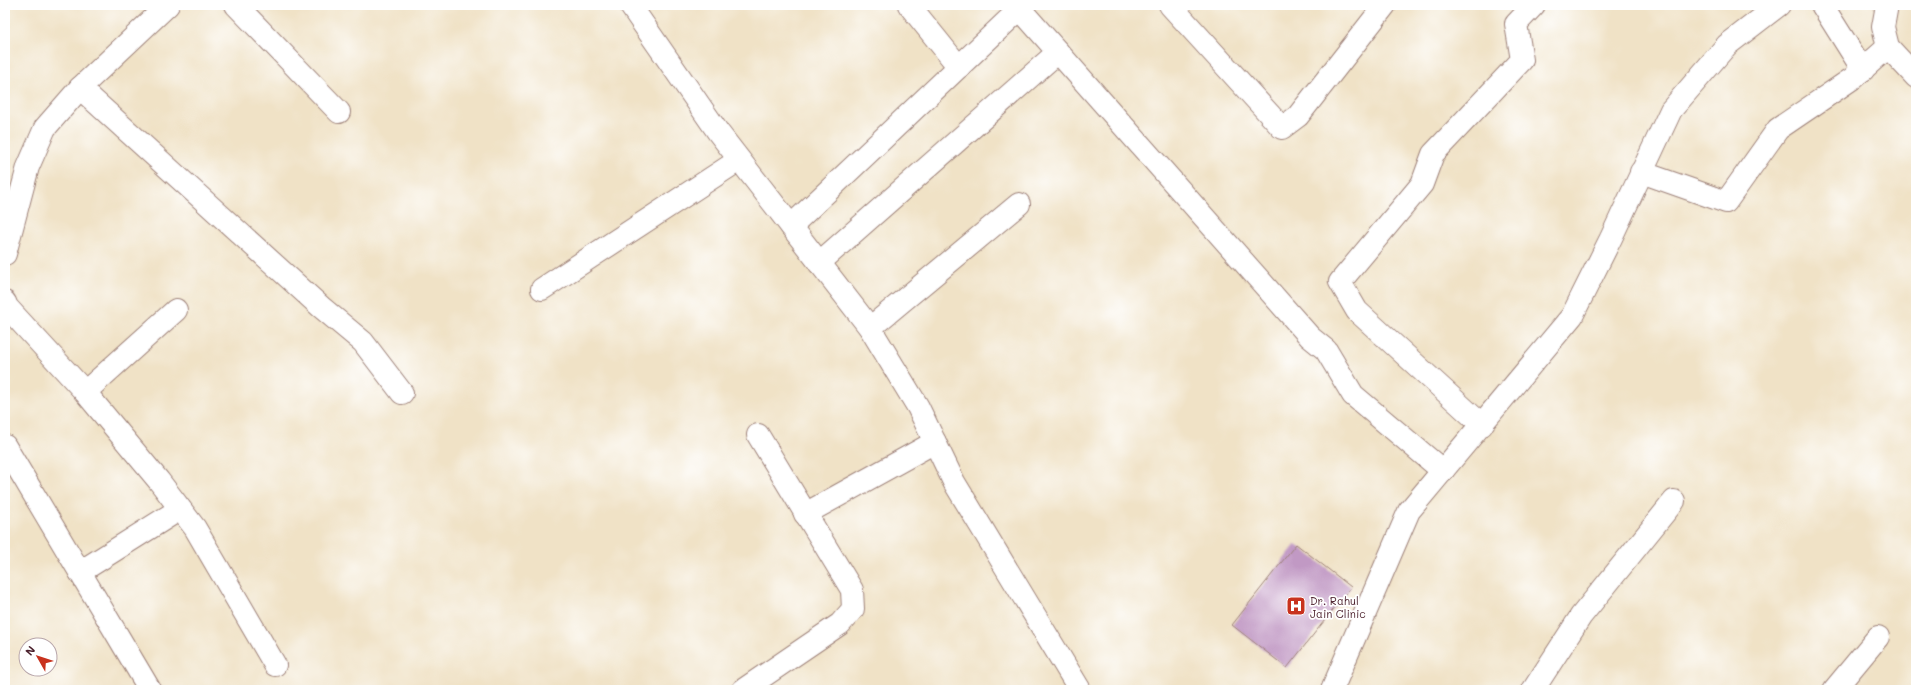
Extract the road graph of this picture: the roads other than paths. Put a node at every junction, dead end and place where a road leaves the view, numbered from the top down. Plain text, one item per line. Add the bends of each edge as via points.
1 (168, 5) edge
2 (236, 5) edge
3 (630, 5) edge
4 (909, 5) edge
5 (1170, 5) edge
6 (1385, 5) edge
7 (1534, 5) edge
8 (1779, 5) edge
9 (1822, 5) edge
10 (1887, 5) edge
11 (1022, 7) edge
12 (1888, 47) junction
13 (1058, 52) junction
14 (959, 67) junction
15 (1863, 70) junction
16 (1916, 77) edge
17 (80, 88) junction
18 (339, 112) dead end
19 (739, 160) junction
20 (1641, 172) junction
21 (1019, 204) dead end
22 (791, 226) junction
23 (5, 254) edge
24 (819, 263) junction
25 (542, 290) dead end
26 (5, 302) edge
27 (176, 310) dead end
28 (870, 328) junction
29 (85, 392) junction
30 (402, 393) dead end
31 (1482, 425) junction
32 (758, 435) dead end
33 (935, 442) junction
34 (5, 446) edge
35 (1443, 471) junction
36 (1674, 501) dead end
37 (180, 509) junction
38 (805, 514) junction
39 (80, 572) junction
40 (1878, 637) dead end
41 (275, 665) dead end
42 (150, 690) edge
43 (743, 690) edge
44 (1080, 690) edge
45 (1332, 690) edge
46 (1533, 690) edge
47 (1834, 690) edge

1 - 17 street
2 - 18 street
3 - 19 street
4 - 14 street
5 - 6 street via 1282,128 1298,116
7 - 31 street via 1516,24 1522,60 1433,154 1422,184 1340,282 1357,311
8 - 20 street via 1727,45 1670,110
9 - 15 street
10 - 12 street via 1883,27
11 - 13 street
11 - 14 street
12 - 15 street
12 - 16 street
13 - 24 street
13 - 35 street via 1310,336 1326,350 1353,395
14 - 22 street
15 - 20 street via 1778,129 1726,202
17 - 23 street via 45,128 28,167
17 - 30 street via 315,302 363,342
19 - 22 street
19 - 25 street
20 - 31 street via 1572,316
21 - 28 street
22 - 24 street
24 - 28 street
26 - 29 street
27 - 29 street
28 - 33 street via 918,407
29 - 37 street
31 - 35 street
32 - 38 street
33 - 38 street
33 - 44 street via 954,482
34 - 39 street
35 - 45 street via 1409,511
36 - 46 street via 1581,616
37 - 39 street
37 - 41 street via 195,528
38 - 43 street via 852,590 853,609 840,624
39 - 42 street
40 - 47 street

